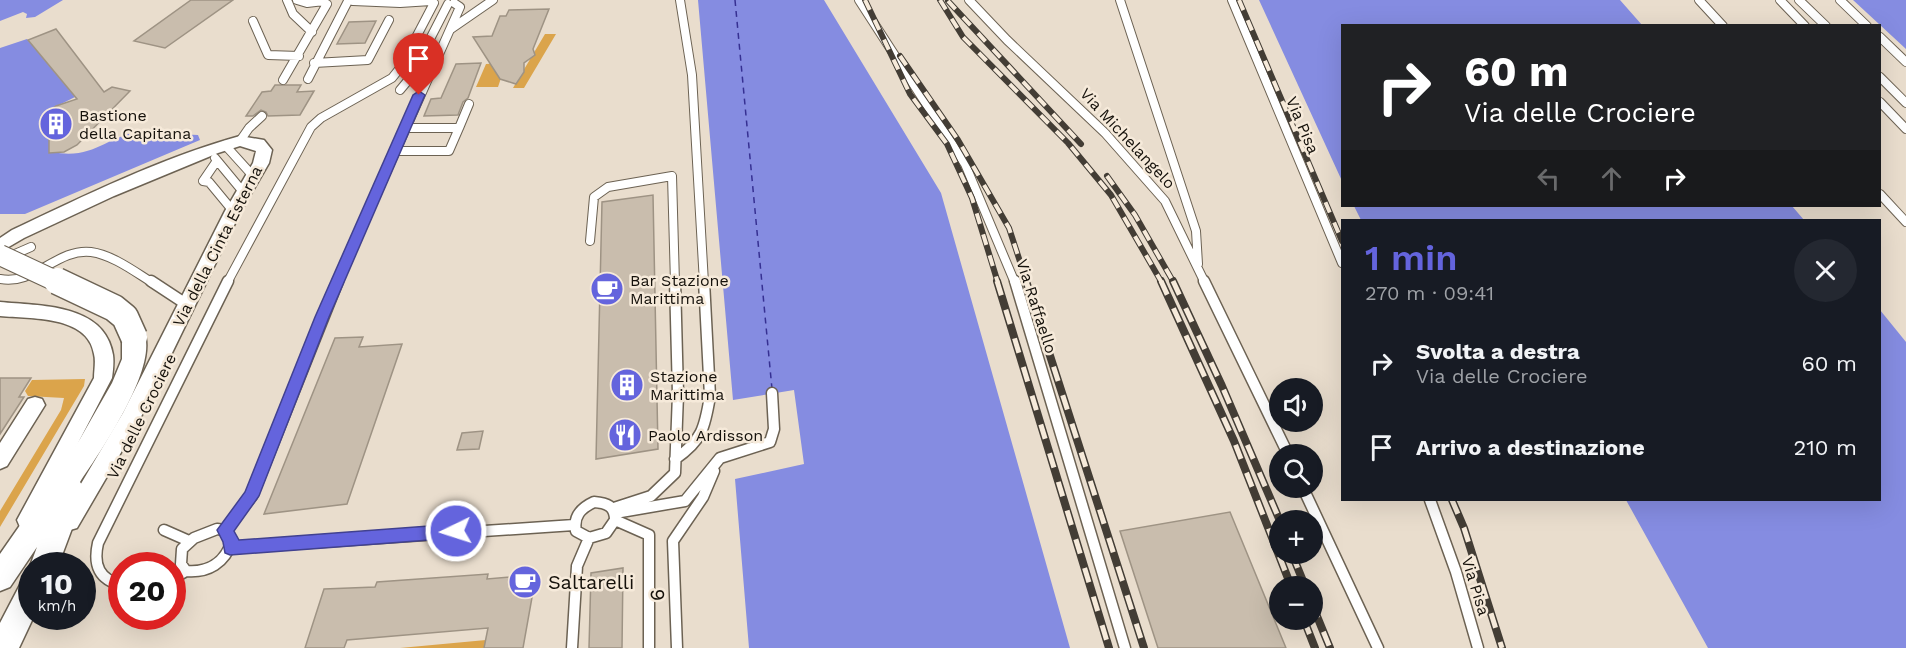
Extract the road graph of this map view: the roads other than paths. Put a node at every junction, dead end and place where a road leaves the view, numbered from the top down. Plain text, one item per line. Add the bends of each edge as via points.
1 (287, 0) edge
2 (297, 0) edge
3 (493, 0) edge
4 (680, 0) edge
5 (859, 0) edge
6 (969, 0) edge
7 (1120, 0) edge
8 (1232, 0) edge
9 (1699, 0) edge
10 (1780, 0) edge
11 (1799, 0) edge
12 (1840, 0) edge
13 (351, 1) edge
14 (432, 1) edge
15 (325, 2) edge
16 (454, 2) edge
17 (389, 20) dead end
18 (253, 21) dead end
19 (1721, 24) edge
20 (1803, 24) edge
21 (1824, 24) edge
22 (1865, 24) edge
23 (448, 31) junction
24 (312, 32) junction
25 (1881, 38) edge
26 (299, 56) junction
27 (1906, 62) edge
28 (314, 63) junction
29 (1881, 78) edge
30 (308, 79) dead end
31 (283, 80) dead end
32 (400, 90) dead end
33 (1881, 103) edge
34 (1906, 103) edge
35 (469, 104) dead end
36 (262, 116) dead end
37 (242, 121) dead end
38 (404, 128) junction
39 (459, 128) junction
40 (1906, 129) edge
41 (229, 145) junction
42 (394, 151) junction
43 (253, 176) junction
44 (244, 193) junction
45 (1881, 195) edge
46 (233, 211) junction
47 (1906, 222) edge
48 (590, 241) dead end
49 (0, 246) edge
50 (31, 247) dead end
51 (0, 255) edge
52 (1341, 260) edge
53 (0, 265) edge
54 (1198, 267) junction
55 (0, 279) edge
56 (186, 304) junction
57 (0, 309) edge
58 (772, 393) dead end
59 (35, 405) dead end
60 (1283, 444) edge
61 (90, 447) junction
62 (720, 458) junction
63 (675, 459) junction
64 (0, 460) edge
65 (1308, 498) edge
66 (1430, 501) edge
67 (615, 514) junction
68 (574, 525) junction
69 (164, 530) dead end
70 (225, 530) junction
71 (589, 538) junction
72 (189, 541) junction
73 (230, 548) junction
74 (50, 552) edge
75 (53, 552) edge
76 (183, 552) edge
77 (0, 570) edge
78 (186, 571) edge
79 (0, 578) edge
80 (108, 581) edge
81 (18, 623) edge
82 (10, 642) edge
83 (572, 648) edge
84 (649, 648) edge
85 (677, 648) edge
86 (1125, 648) edge
87 (1378, 648) edge
88 (1478, 648) edge

1 - 24 lane via 293,15
2 - 15 lane
3 - 23 lane
4 - 63 lane via 692,75 710,396 703,433 693,448
5 - 86 lane, Via Raffaello via 965,164 1011,269
6 - 54 lane, Via Michelangelo via 1105,133 1165,201
7 - 54 lane via 1196,231
8 - 52 lane, Via Pisa
9 - 19 lane
10 - 20 lane
11 - 21 lane
12 - 22 lane
13 - 14 lane
13 - 15 lane
13 - 28 lane
14 - 16 lane
14 - 80 lane, Via delle Crociere via 400,68 392,78 311,127 260,217 98,543 93,559
15 - 24 lane
16 - 23 lane via 460,7
16 - 32 lane
17 - 28 lane via 368,60
18 - 26 lane via 268,55
23 - 38 lane
24 - 26 lane
25 - 27 lane
26 - 31 lane
28 - 30 lane
29 - 34 lane
33 - 40 lane
35 - 39 lane
36 - 41 lane
37 - 41 lane
38 - 39 lane
38 - 42 lane
39 - 42 lane via 449,151
41 - 43 lane
41 - 43 street, Via della Cinta Esterna via 260,144 264,150
41 - 44 lane
41 - 46 lane via 203,181 209,182
41 - 49 street via 108,192
42 - 70 lane via 322,317 252,496
43 - 44 street, Via della Cinta Esterna
44 - 46 street, Via della Cinta Esterna
45 - 47 lane
46 - 56 street, Via della Cinta Esterna
48 - 63 lane via 594,197 599,192 672,176 678,394
50 - 53 lane via 6,258
51 - 61 main road, Via della Cinta Esterna, bridge via 114,308 125,317 134,337 130,372
54 - 60 lane, Via Michelangelo
55 - 56 lane via 12,282 70,254 91,252
56 - 75 street, Via della Cinta Esterna via 130,418
57 - 77 street via 43,312 81,322 96,332 104,345 106,360 103,378
58 - 62 lane via 774,429 770,442
59 - 64 street
61 - 74 main road, Via della Cinta Esterna
61 - 79 main road, Via della Cinta Esterna
62 - 67 lane via 685,501
62 - 85 lane, 6 via 703,497 673,541
63 - 67 lane via 675,473 663,487
65 - 87 lane
66 - 88 lane, Via Pisa
67 - 68 lane via 602,502 586,505 575,517
67 - 71 lane via 606,533
67 - 84 lane via 649,535
68 - 71 lane via 576,531
68 - 73 lane
69 - 72 lane
70 - 72 lane via 208,530
70 - 73 lane via 232,541
71 - 83 lane via 577,566
72 - 76 lane
73 - 78 lane via 216,565
81 - 82 main road

